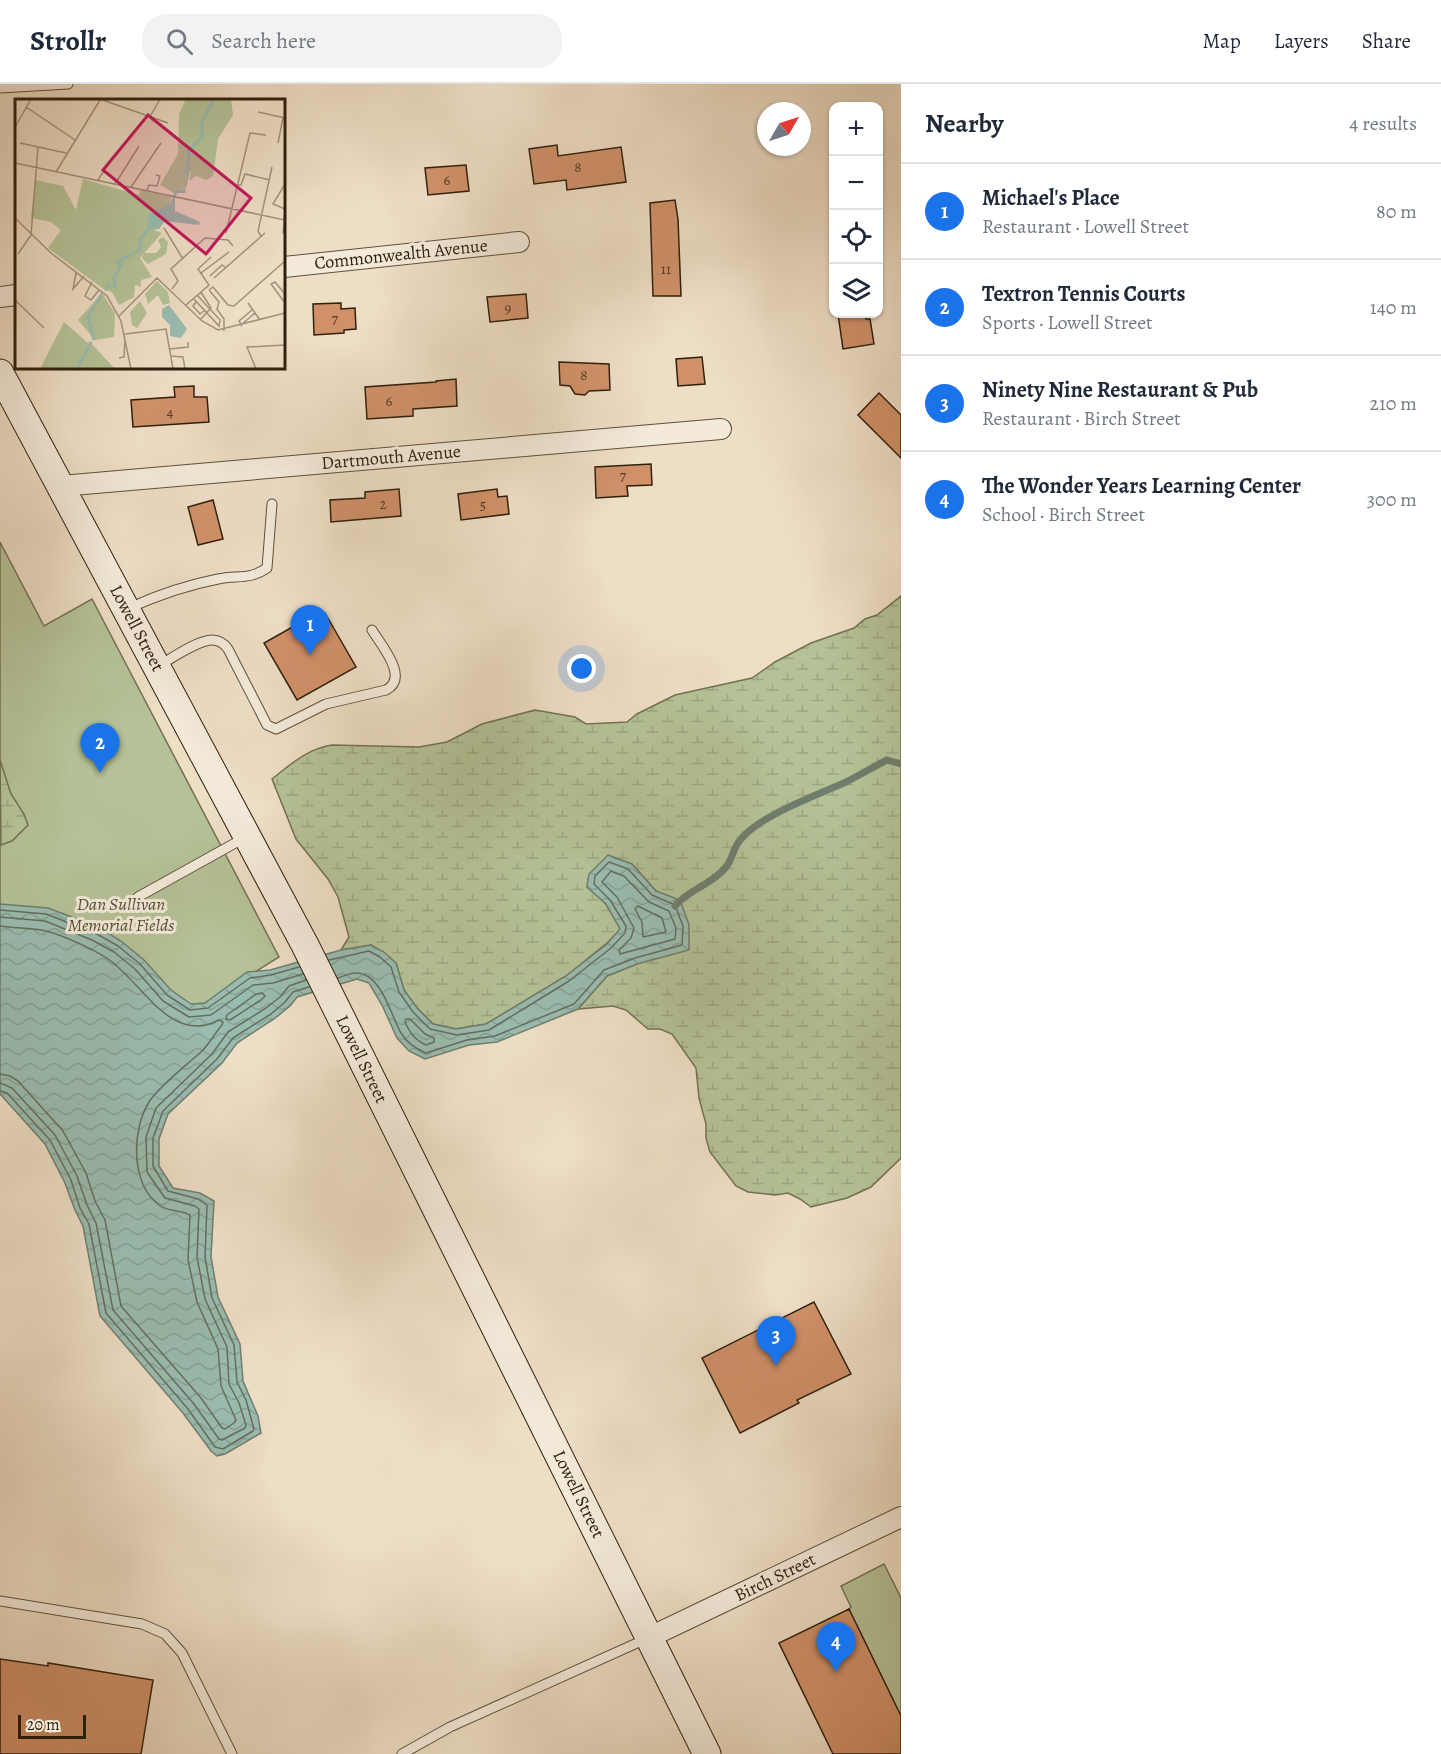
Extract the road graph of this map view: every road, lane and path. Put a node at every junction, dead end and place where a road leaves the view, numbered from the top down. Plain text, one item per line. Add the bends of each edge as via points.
1 (68, 84) edge
2 (0, 88) edge
3 (519, 242) dead end
4 (285, 267) edge
5 (15, 295) edge
6 (0, 297) edge
7 (0, 373) edge
8 (721, 429) dead end
9 (61, 486) junction
10 (272, 504) dead end
11 (127, 609) junction
12 (372, 630) dead end
13 (158, 666) junction
14 (248, 836) junction
15 (138, 897) dead end
16 (901, 1517) edge
17 (0, 1601) edge
18 (650, 1637) junction
19 (232, 1754) edge
20 (402, 1754) edge
21 (707, 1754) edge

1 - 2 lane
3 - 4 street, Commonwealth Avenue
5 - 6 street
7 - 9 main road, Lowell Street
8 - 9 street, Dartmouth Avenue
9 - 11 main road, Lowell Street
10 - 11 lane via 267,568 257,575 221,578 164,592
11 - 13 main road, Lowell Street
12 - 13 lane via 395,669 393,685 326,704 276,729 267,725 221,642 205,642
13 - 14 main road, Lowell Street
14 - 15 lane
14 - 18 main road, Lowell Street
16 - 18 street, Birch Street
17 - 19 lane via 142,1624 165,1634 182,1653
18 - 20 lane via 450,1726
18 - 21 main road, Lowell Street

